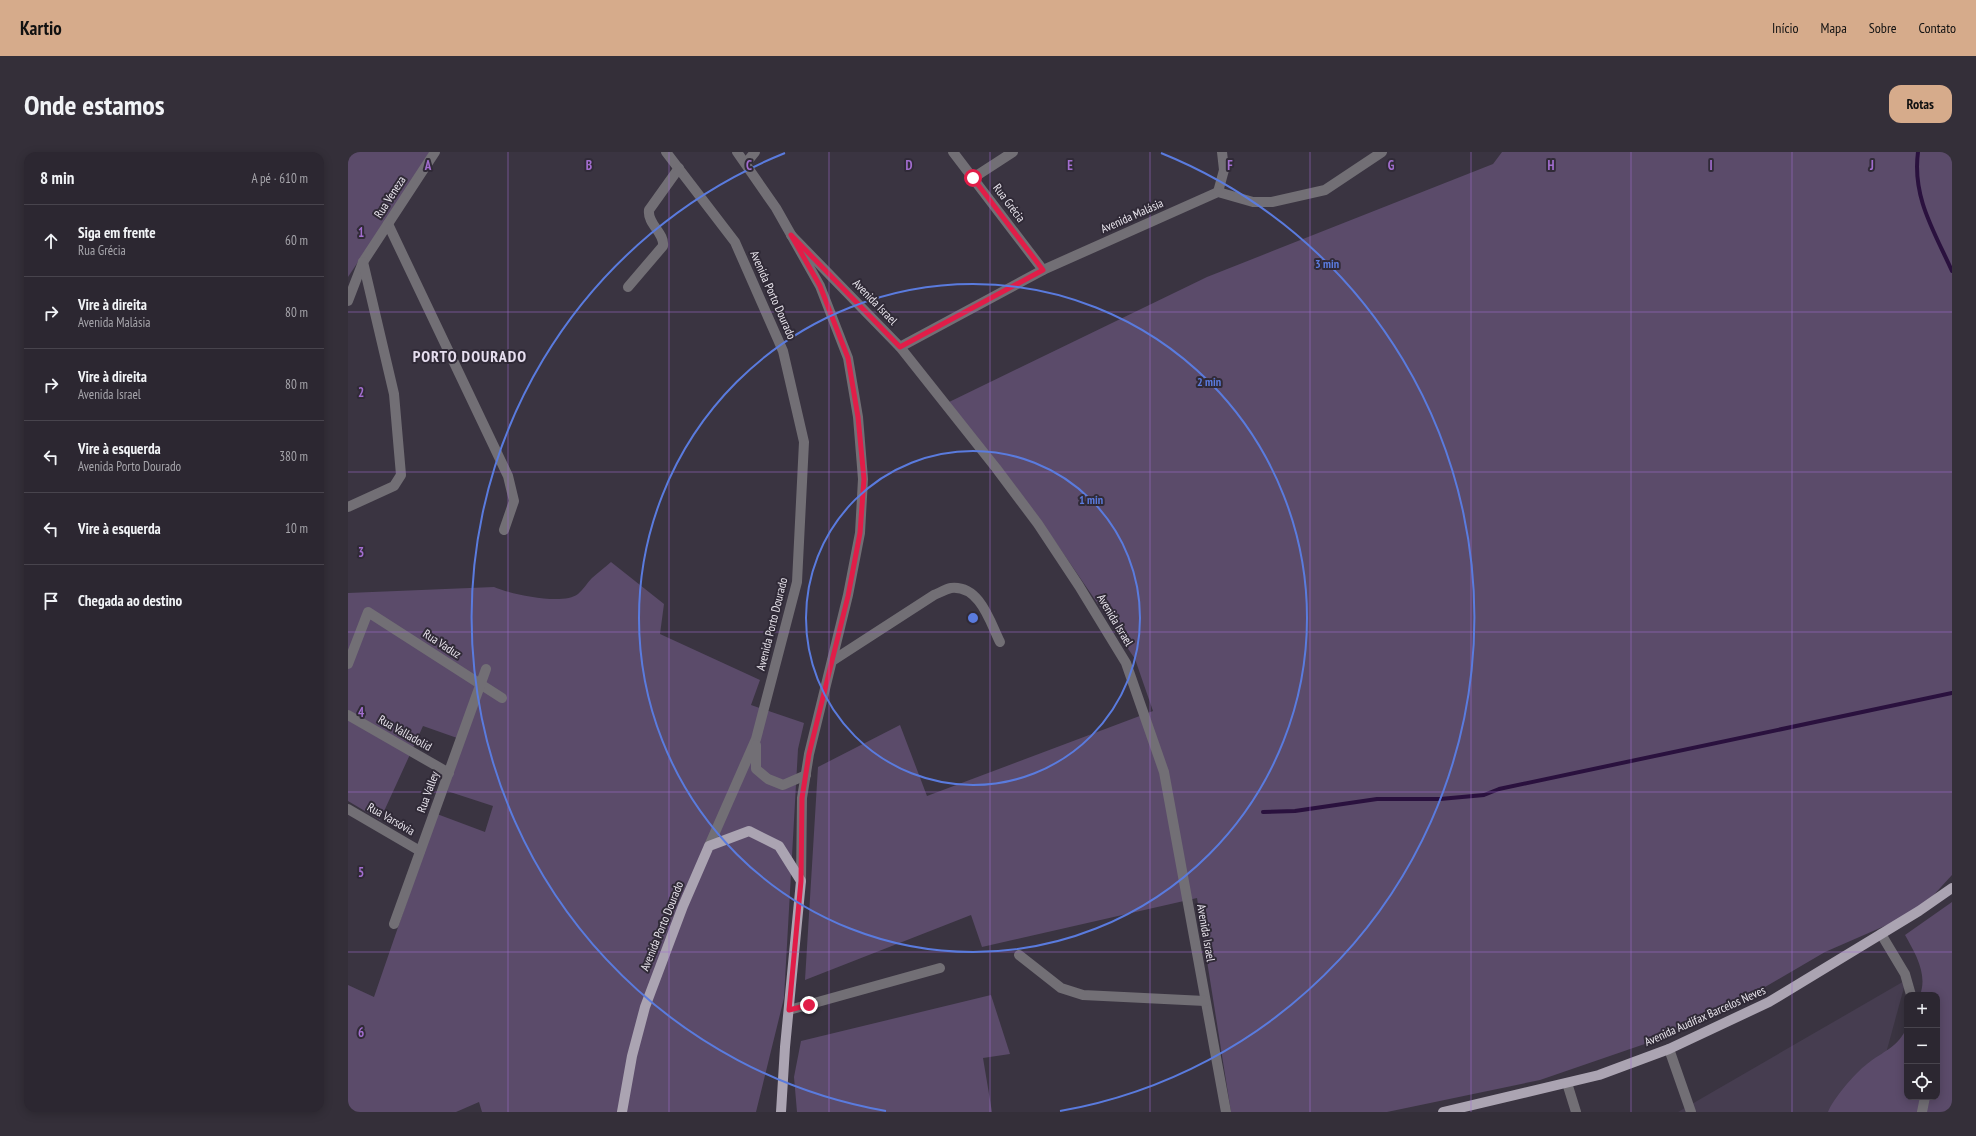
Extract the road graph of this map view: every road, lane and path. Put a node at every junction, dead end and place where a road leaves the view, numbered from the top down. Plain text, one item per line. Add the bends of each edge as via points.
1 (435, 152) edge
2 (666, 152) edge
3 (737, 152) edge
4 (754, 152) edge
5 (953, 152) edge
6 (1013, 152) edge
7 (1222, 152) edge
8 (1382, 152) edge
9 (746, 163) junction
10 (679, 168) junction
11 (973, 178) junction
12 (1218, 192) junction
13 (388, 224) junction
14 (791, 235) junction
15 (363, 262) junction
16 (1043, 270) junction
17 (628, 287) dead end
18 (348, 301) edge
19 (900, 347) junction
20 (348, 507) edge
21 (504, 530) dead end
22 (1000, 642) dead end
23 (832, 662) junction
24 (348, 664) edge
25 (486, 669) dead end
26 (480, 684) junction
27 (502, 698) dead end
28 (348, 715) edge
29 (756, 739) junction
30 (449, 773) junction
31 (806, 775) junction
32 (348, 810) edge
33 (709, 846) junction
34 (420, 851) junction
35 (801, 881) junction
36 (1952, 888) edge
37 (394, 924) dead end
38 (1881, 934) junction
39 (1019, 955) dead end
40 (940, 968) dead end
41 (1910, 992) edge
42 (1205, 1000) junction
43 (789, 1010) junction
44 (785, 1047) junction
45 (1669, 1049) junction
46 (1566, 1083) junction
47 (1924, 1100) edge
48 (622, 1112) edge
49 (781, 1112) edge
50 (788, 1112) edge
51 (1226, 1112) edge
52 (1443, 1112) edge
53 (1576, 1112) edge
54 (1691, 1112) edge
55 (1922, 1112) edge

1 - 13 street, Rua Veneza
2 - 10 street, Avenida Porto Dourado
3 - 9 street
4 - 9 street
5 - 11 street, Rua Grécia
6 - 11 street
7 - 12 street via 1224,170
8 - 12 street via 1325,190 1266,202 1253,202
9 - 14 street
10 - 17 street via 649,210 648,216 663,240 663,246
10 - 29 street, Avenida Porto Dourado via 735,242 783,351 804,442 797,582
11 - 16 street, Rua Grécia
12 - 16 street, Avenida Malásia
13 - 15 street, Rua Veneza
13 - 21 street via 508,476 514,501
14 - 19 street, Avenida Israel
14 - 23 street via 820,286 848,358 858,417 864,479 860,533
15 - 18 street, Rua Veneza
15 - 20 street via 394,394 401,475 394,486
16 - 19 street, Avenida Malásia
19 - 42 street, Avenida Israel via 1038,524 1080,586 1126,663 1164,772
22 - 23 street via 981,603 968,591 952,588 934,594
23 - 31 street
24 - 26 street, Rua Vaduz via 368,612
25 - 26 street, Rua Valley
26 - 27 street, Rua Vaduz
26 - 30 street, Rua Valley
28 - 30 street, Rua Valladolid
29 - 31 street via 756,769 768,780 783,785
29 - 33 street, Avenida Porto Dourado
30 - 34 street, Rua Valley
31 - 35 street via 802,798
32 - 34 street, Rua Varsóvia
33 - 35 main road via 748,831 779,846
33 - 48 main road, Avenida Porto Dourado via 644,1007
34 - 37 street, Rua Valley
35 - 43 main road
36 - 38 main road, Avenida Audifax Barcelos Neves
38 - 41 street via 1905,974
38 - 45 main road, Avenida Audifax Barcelos Neves via 1769,1002
39 - 42 street via 1061,988 1083,995
40 - 43 street
42 - 51 street, Avenida Israel
43 - 44 main road
44 - 49 main road
44 - 50 main road
45 - 46 main road, Avenida Audifax Barcelos Neves via 1599,1075
45 - 54 street
46 - 52 main road, Avenida Audifax Barcelos Neves
46 - 53 street
47 - 55 street

